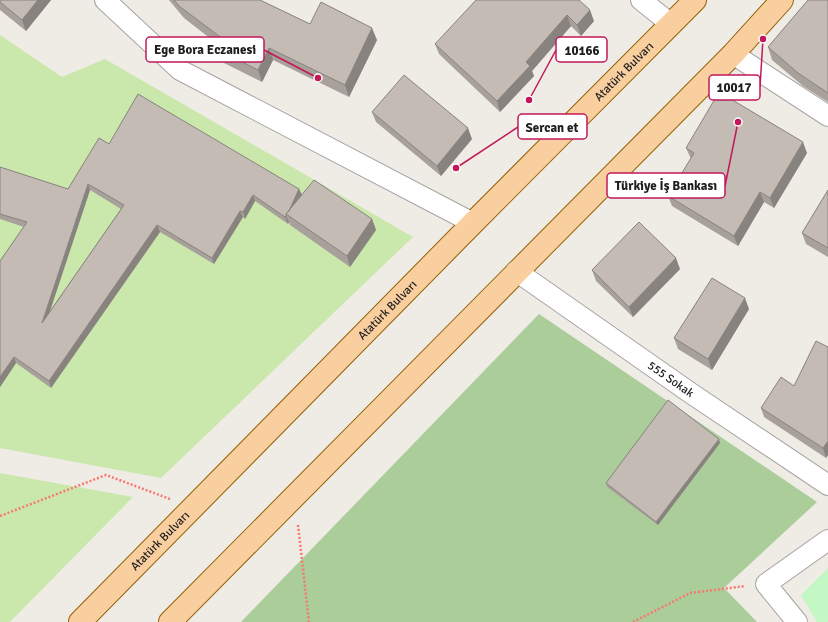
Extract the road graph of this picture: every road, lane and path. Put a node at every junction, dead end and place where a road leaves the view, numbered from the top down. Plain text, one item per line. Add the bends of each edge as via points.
1 (105, 0) edge
2 (641, 0) edge
3 (695, 0) edge
4 (782, 0) edge
5 (671, 24) junction
6 (732, 54) junction
7 (828, 116) edge
8 (473, 223) junction
9 (516, 271) junction
10 (828, 485) edge
11 (294, 496) junction
12 (193, 507) junction
13 (0, 516) edge
14 (828, 540) edge
15 (766, 584) junction
16 (80, 622) edge
17 (170, 622) edge
18 (309, 622) edge
19 (632, 622) edge
20 (797, 622) edge

1 - 8 street via 180,70
2 - 5 street
3 - 5 main road, Atatürk Bulvarı
4 - 6 main road
5 - 8 main road, Atatürk Bulvarı
6 - 7 street
6 - 9 main road
8 - 12 main road, Atatürk Bulvarı
9 - 10 street, 555 Sokak
9 - 11 main road
11 - 17 main road
11 - 18 path
12 - 13 path via 106,475
12 - 16 main road, Atatürk Bulvarı
14 - 15 street
15 - 19 path via 690,593
15 - 20 street

